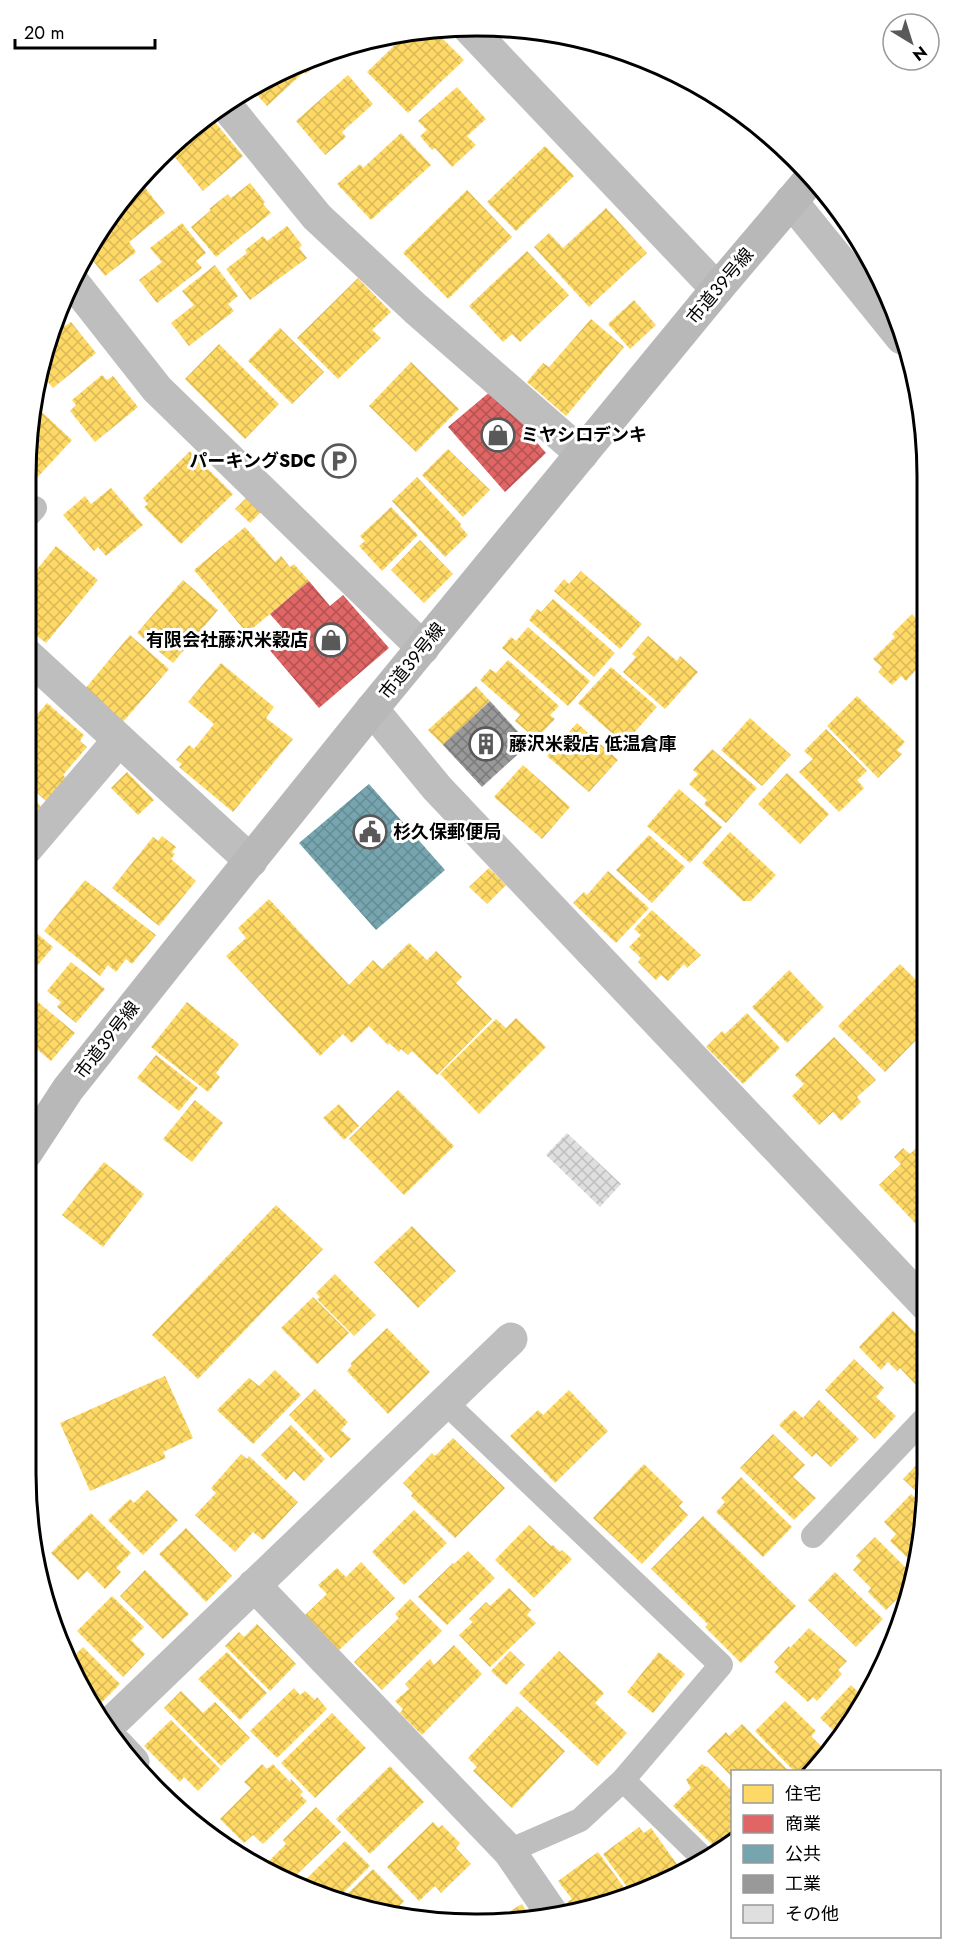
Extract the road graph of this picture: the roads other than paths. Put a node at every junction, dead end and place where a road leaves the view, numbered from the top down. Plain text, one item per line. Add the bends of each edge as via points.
1 (477, 36) edge
2 (231, 111) edge
3 (801, 190) edge
4 (78, 288) edge
5 (717, 289) junction
6 (885, 313) edge
7 (582, 454) junction
8 (423, 648) junction
9 (36, 663) edge
10 (372, 709) junction
11 (119, 740) junction
12 (36, 837) edge
13 (251, 861) junction
14 (36, 1138) edge
15 (917, 1295) edge
16 (511, 1339) dead end
17 (445, 1402) junction
18 (917, 1427) edge
19 (813, 1536) dead end
20 (254, 1585) junction
21 (113, 1722) edge
22 (623, 1780) junction
23 (509, 1851) junction
24 (699, 1854) edge
25 (548, 1908) edge

1 - 5 street
2 - 7 street via 317,217
3 - 5 street, 市道39号線
3 - 6 street
4 - 8 street via 158,389
5 - 7 street, 市道39号線
7 - 8 street, 市道39号線
8 - 10 street, 市道39号線
9 - 11 street
10 - 13 street, 市道39号線
10 - 15 street via 437,788
11 - 12 street
11 - 13 street
13 - 14 street, 市道39号線 via 68,1089
16 - 17 street
17 - 20 street
17 - 22 lane via 721,1665
18 - 19 lane
20 - 21 street
20 - 23 street
22 - 23 lane via 580,1820
22 - 24 lane
23 - 25 street

